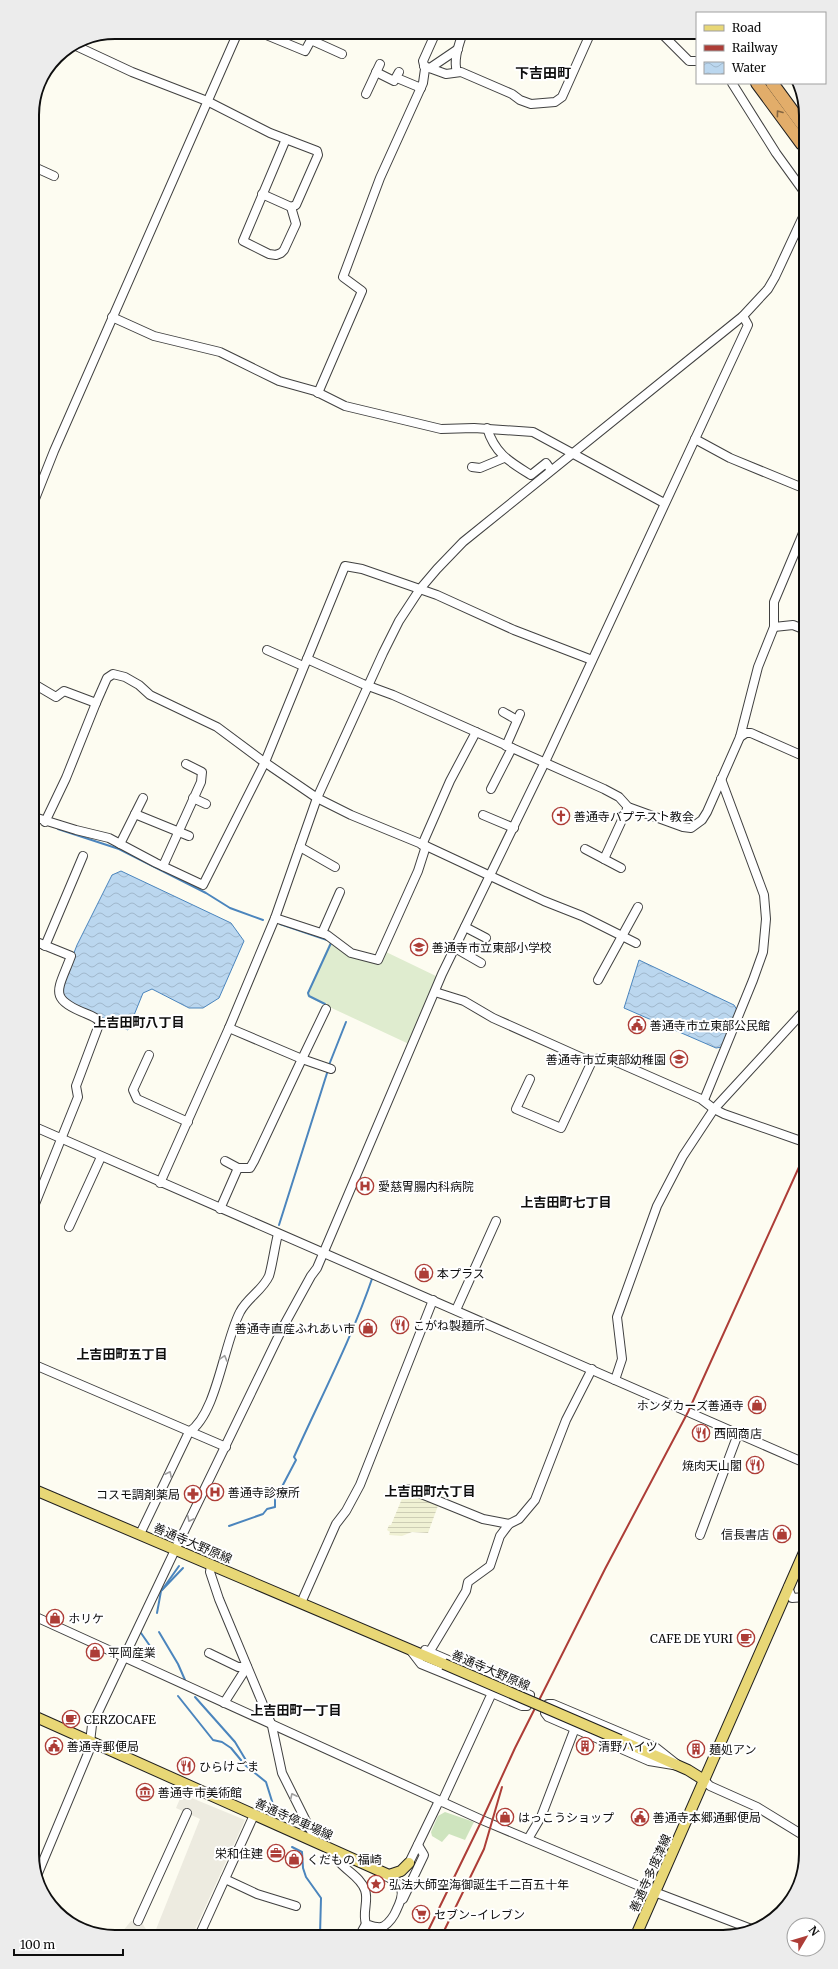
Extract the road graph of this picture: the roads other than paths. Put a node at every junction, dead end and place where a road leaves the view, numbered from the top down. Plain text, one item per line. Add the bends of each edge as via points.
1 (235, 39) edge
2 (276, 39) edge
3 (433, 39) edge
4 (461, 39) edge
5 (588, 39) edge
6 (667, 39) edge
7 (80, 48) edge
8 (458, 50) junction
9 (342, 54) dead end
10 (696, 61) edge
11 (427, 67) junction
12 (457, 72) junction
13 (733, 84) edge
14 (758, 84) edge
15 (773, 84) edge
16 (421, 88) junction
17 (366, 94) dead end
18 (207, 101) junction
19 (799, 120) edge
20 (286, 139) junction
21 (799, 140) edge
22 (39, 169) edge
23 (54, 176) dead end
24 (799, 185) edge
25 (262, 194) junction
26 (291, 207) junction
27 (799, 225) edge
28 (743, 316) junction
29 (112, 317) junction
30 (318, 393) junction
31 (487, 428) junction
32 (695, 438) junction
33 (572, 453) junction
34 (504, 458) junction
35 (472, 467) dead end
36 (551, 470) junction
37 (799, 486) edge
38 (39, 489) edge
39 (664, 503) junction
40 (799, 543) edge
41 (420, 589) junction
42 (774, 627) junction
43 (799, 627) edge
44 (267, 650) dead end
45 (592, 660) junction
46 (305, 663) junction
47 (368, 686) junction
48 (39, 687) edge
49 (96, 703) junction
50 (503, 712) dead end
51 (476, 732) junction
52 (740, 737) junction
53 (509, 747) junction
54 (799, 754) edge
55 (265, 762) junction
56 (545, 762) junction
57 (186, 764) dead end
58 (721, 779) junction
59 (492, 789) dead end
60 (143, 798) dead end
61 (193, 798) junction
62 (317, 798) junction
63 (206, 804) dead end
64 (628, 807) junction
65 (135, 814) junction
66 (483, 815) dead end
67 (39, 819) edge
68 (45, 822) junction
69 (514, 828) junction
70 (178, 832) junction
71 (189, 836) dead end
72 (120, 844) junction
73 (424, 845) junction
74 (300, 847) junction
75 (585, 849) dead end
76 (83, 856) dead end
77 (604, 859) junction
78 (163, 866) junction
79 (335, 867) dead end
80 (621, 868) dead end
81 (489, 877) junction
82 (340, 892) dead end
83 (638, 907) dead end
84 (275, 918) junction
85 (465, 927) junction
86 (322, 933) junction
87 (622, 936) junction
88 (486, 938) dead end
89 (39, 943) edge
90 (636, 943) dead end
91 (45, 946) junction
92 (455, 948) junction
93 (481, 963) dead end
94 (598, 980) dead end
95 (435, 992) junction
96 (326, 1009) dead end
97 (799, 1016) edge
98 (229, 1028) junction
99 (148, 1055) dead end
100 (302, 1059) junction
101 (593, 1059) junction
102 (329, 1069) dead end
103 (530, 1079) dead end
104 (704, 1100) junction
105 (714, 1109) junction
106 (188, 1122) junction
107 (39, 1129) edge
108 (61, 1139) junction
109 (799, 1140) edge
110 (101, 1157) junction
111 (225, 1161) dead end
112 (238, 1168) junction
113 (160, 1183) junction
114 (39, 1194) edge
115 (220, 1209) junction
116 (496, 1221) dead end
117 (69, 1227) dead end
118 (278, 1234) junction
119 (323, 1254) junction
120 (434, 1300) junction
121 (456, 1310) junction
122 (39, 1367) edge
123 (592, 1369) junction
124 (616, 1380) junction
125 (189, 1432) junction
126 (738, 1434) junction
127 (226, 1447) junction
128 (799, 1460) edge
129 (409, 1489) dead end
130 (39, 1492) edge
131 (509, 1524) junction
132 (140, 1534) junction
133 (700, 1535) dead end
134 (175, 1550) junction
135 (799, 1563) edge
136 (211, 1565) junction
137 (788, 1587) junction
138 (799, 1597) edge
139 (301, 1603) junction
140 (39, 1618) edge
141 (411, 1651) junction
142 (430, 1651) junction
143 (209, 1653) dead end
144 (125, 1656) junction
145 (247, 1667) junction
146 (492, 1693) junction
147 (224, 1703) junction
148 (39, 1718) edge
149 (272, 1726) junction
150 (575, 1728) junction
151 (91, 1741) junction
152 (679, 1766) junction
153 (704, 1780) junction
154 (440, 1801) junction
155 (186, 1813) dead end
156 (254, 1815) junction
157 (799, 1833) edge
158 (528, 1839) junction
159 (317, 1843) junction
160 (418, 1845) junction
161 (334, 1851) junction
162 (354, 1860) junction
163 (409, 1863) joint
164 (41, 1867) edge
165 (376, 1870) junction
166 (348, 1871) junction
167 (225, 1879) junction
168 (655, 1893) junction
169 (402, 1900) junction
170 (296, 1906) dead end
171 (138, 1921) dead end
172 (366, 1924) junction
173 (745, 1927) edge
174 (202, 1930) edge
175 (363, 1930) edge
176 (638, 1930) edge

1 - 18 street
2 - 9 street via 305,51 311,40
3 - 11 street via 423,61
4 - 8 street
5 - 12 street via 562,97 555,102 537,105 524,102 512,94
6 - 10 street via 689,61
7 - 18 street via 132,72
8 - 11 street
8 - 12 street via 455,66
11 - 12 street via 446,74
11 - 16 street
13 - 24 street
21 -> 14 highway
15 - 19 highway
16 - 17 street via 398,75 394,81 378,68
16 - 30 street via 380,178 343,277 362,291
18 - 20 street
18 - 29 street
20 - 25 street
20 - 26 street via 318,151 296,204
22 - 23 street
25 - 26 street
25 - 26 street via 243,241 260,252 276,255 284,250 296,224
27 - 28 street via 768,289
28 - 32 street via 748,325
28 - 33 street
29 - 30 street via 154,336 220,352 279,382
29 - 38 street
30 - 31 street via 345,406 441,429
31 - 33 street via 533,432
31 - 34 street via 496,448
32 - 37 street via 730,458
32 - 39 street
33 - 36 street
33 - 39 street
34 - 35 street via 480,468
34 - 36 street via 531,475 546,463
36 - 41 street via 463,542
39 - 45 street
40 - 42 street via 774,602
41 - 45 street via 514,630
41 - 46 street via 362,569 345,566
41 - 47 street via 399,621
42 - 43 street via 793,625
42 - 52 street via 758,668
44 - 46 street
45 - 56 street
46 - 47 street
46 - 55 street
47 - 51 street
47 - 62 street
48 - 49 street via 56,697 64,691
49 - 55 street via 107,678 113,674 125,677 150,695 217,727
49 - 68 street
50 - 53 street via 519,717
51 - 53 street
51 - 73 street via 450,781
52 - 54 street via 751,733
52 - 58 street
53 - 56 street
53 - 59 street
55 - 62 street
55 - 78 street via 203,885
56 - 64 street via 604,788 619,797
56 - 69 street
57 - 61 street via 202,772 201,782
58 - 64 street via 707,812 702,820 691,828
58 - 104 street via 764,895 766,919 762,952 753,980
60 - 65 street
61 - 63 street
61 - 70 street
62 - 73 street
62 - 74 street
64 - 77 street
65 - 70 street
65 - 72 street
66 - 69 street
67 - 68 street
68 - 72 street via 109,838
69 - 81 street
70 - 71 street
70 - 78 street
72 - 78 street
73 - 81 street
73 - 86 street via 418,871 378,960 351,953
74 - 79 street
74 - 84 street
75 - 77 street
76 - 91 street
77 - 80 street
81 - 85 street
81 - 87 street via 582,916
82 - 86 street
83 - 87 street
84 - 86 street
84 - 98 street
85 - 88 street
85 - 92 street
87 - 90 street
87 - 94 street
89 - 91 street
91 - 108 street via 71,956 59,989 60,998 69,1007 100,1022 76,1086 78,1097
92 - 93 street
92 - 95 street
95 - 101 street via 464,1001 493,1018 587,1060
95 - 119 street
96 - 100 street
97 - 105 street
98 - 100 street
98 - 106 street
99 - 106 street via 133,1090 137,1099
100 - 102 street
100 - 112 street via 250,1168
101 - 103 street via 561,1128 516,1109
101 - 104 street via 604,1058 619,1063
104 - 105 street
105 - 109 street
105 - 124 street via 683,1156 657,1206 617,1317 622,1359
106 - 113 street
107 - 108 street
108 - 110 street
108 - 114 street
110 - 113 street
110 - 117 street
111 - 112 street
112 - 115 street
113 - 115 street
115 - 118 street
116 - 121 street
118 - 119 street
125 -> 118 street via 196,1428 212,1398 240,1311 261,1289 269,1275
119 - 120 street
119 - 127 street via 283,1327
120 - 121 street
120 - 139 street via 360,1485 336,1524
121 - 123 street
122 - 125 street
123 - 124 street
123 - 131 street via 566,1420 535,1500 519,1519
124 - 126 street
125 - 127 street
132 -> 125 street
126 - 128 street
126 - 133 street
127 -> 134 street
129 - 131 street via 484,1519
130 - 132 main road, 善通寺大野原線
131 - 142 street via 500,1536 490,1566 468,1582 466,1591
132 - 134 main road, 善通寺大野原線
134 - 136 main road, 善通寺大野原線
134 - 144 street
135 - 137 main road
136 - 139 main road, 善通寺大野原線
136 - 145 street via 211,1578
137 - 138 street via 792,1598
137 - 153 main road
139 - 141 main road, 善通寺大野原線
140 - 144 street
141 - 142 street
141 - 146 street via 421,1664
141 - 152 main road, 善通寺大野原線, bridge
142 - 146 street via 530,1695 527,1706 522,1706
143 - 145 street via 238,1668
144 - 147 street
144 - 151 street via 92,1725
145 - 147 street
145 - 149 street
146 - 154 street
147 - 149 street
148 - 151 main road, 善通寺停車場線
149 - 154 street
159 -> 149 street via 282,1773
150 - 152 street via 649,1761
150 - 152 street via 548,1717 545,1713 548,1704 554,1704 655,1747
150 - 158 street via 541,1817
151 - 156 main road, 善通寺停車場線
151 - 164 street
152 - 153 main road, 善通寺大野原線
153 - 157 street via 710,1786 758,1807
153 - 168 main road, 善通寺多度津線
154 - 158 street
154 - 160 street
155 - 171 street
156 - 159 main road, 善通寺停車場線
156 - 167 street
158 - 168 street
159 - 161 main road, 善通寺停車場線
160 - 163 street
160 - 169 street via 424,1855
161 - 162 main road, 善通寺停車場線
161 - 166 street via 336,1859
162 - 165 main road, 善通寺停車場線
162 - 166 street via 348,1865
163 - 165 main road, 善通寺停車場線 via 401,1871 389,1875
165 - 169 street via 401,1887
166 - 172 street via 364,1888
167 - 170 street via 257,1894
167 - 174 street
168 - 173 street
168 - 176 main road, 善通寺多度津線
169 - 172 street via 384,1926 377,1928
172 - 175 street

